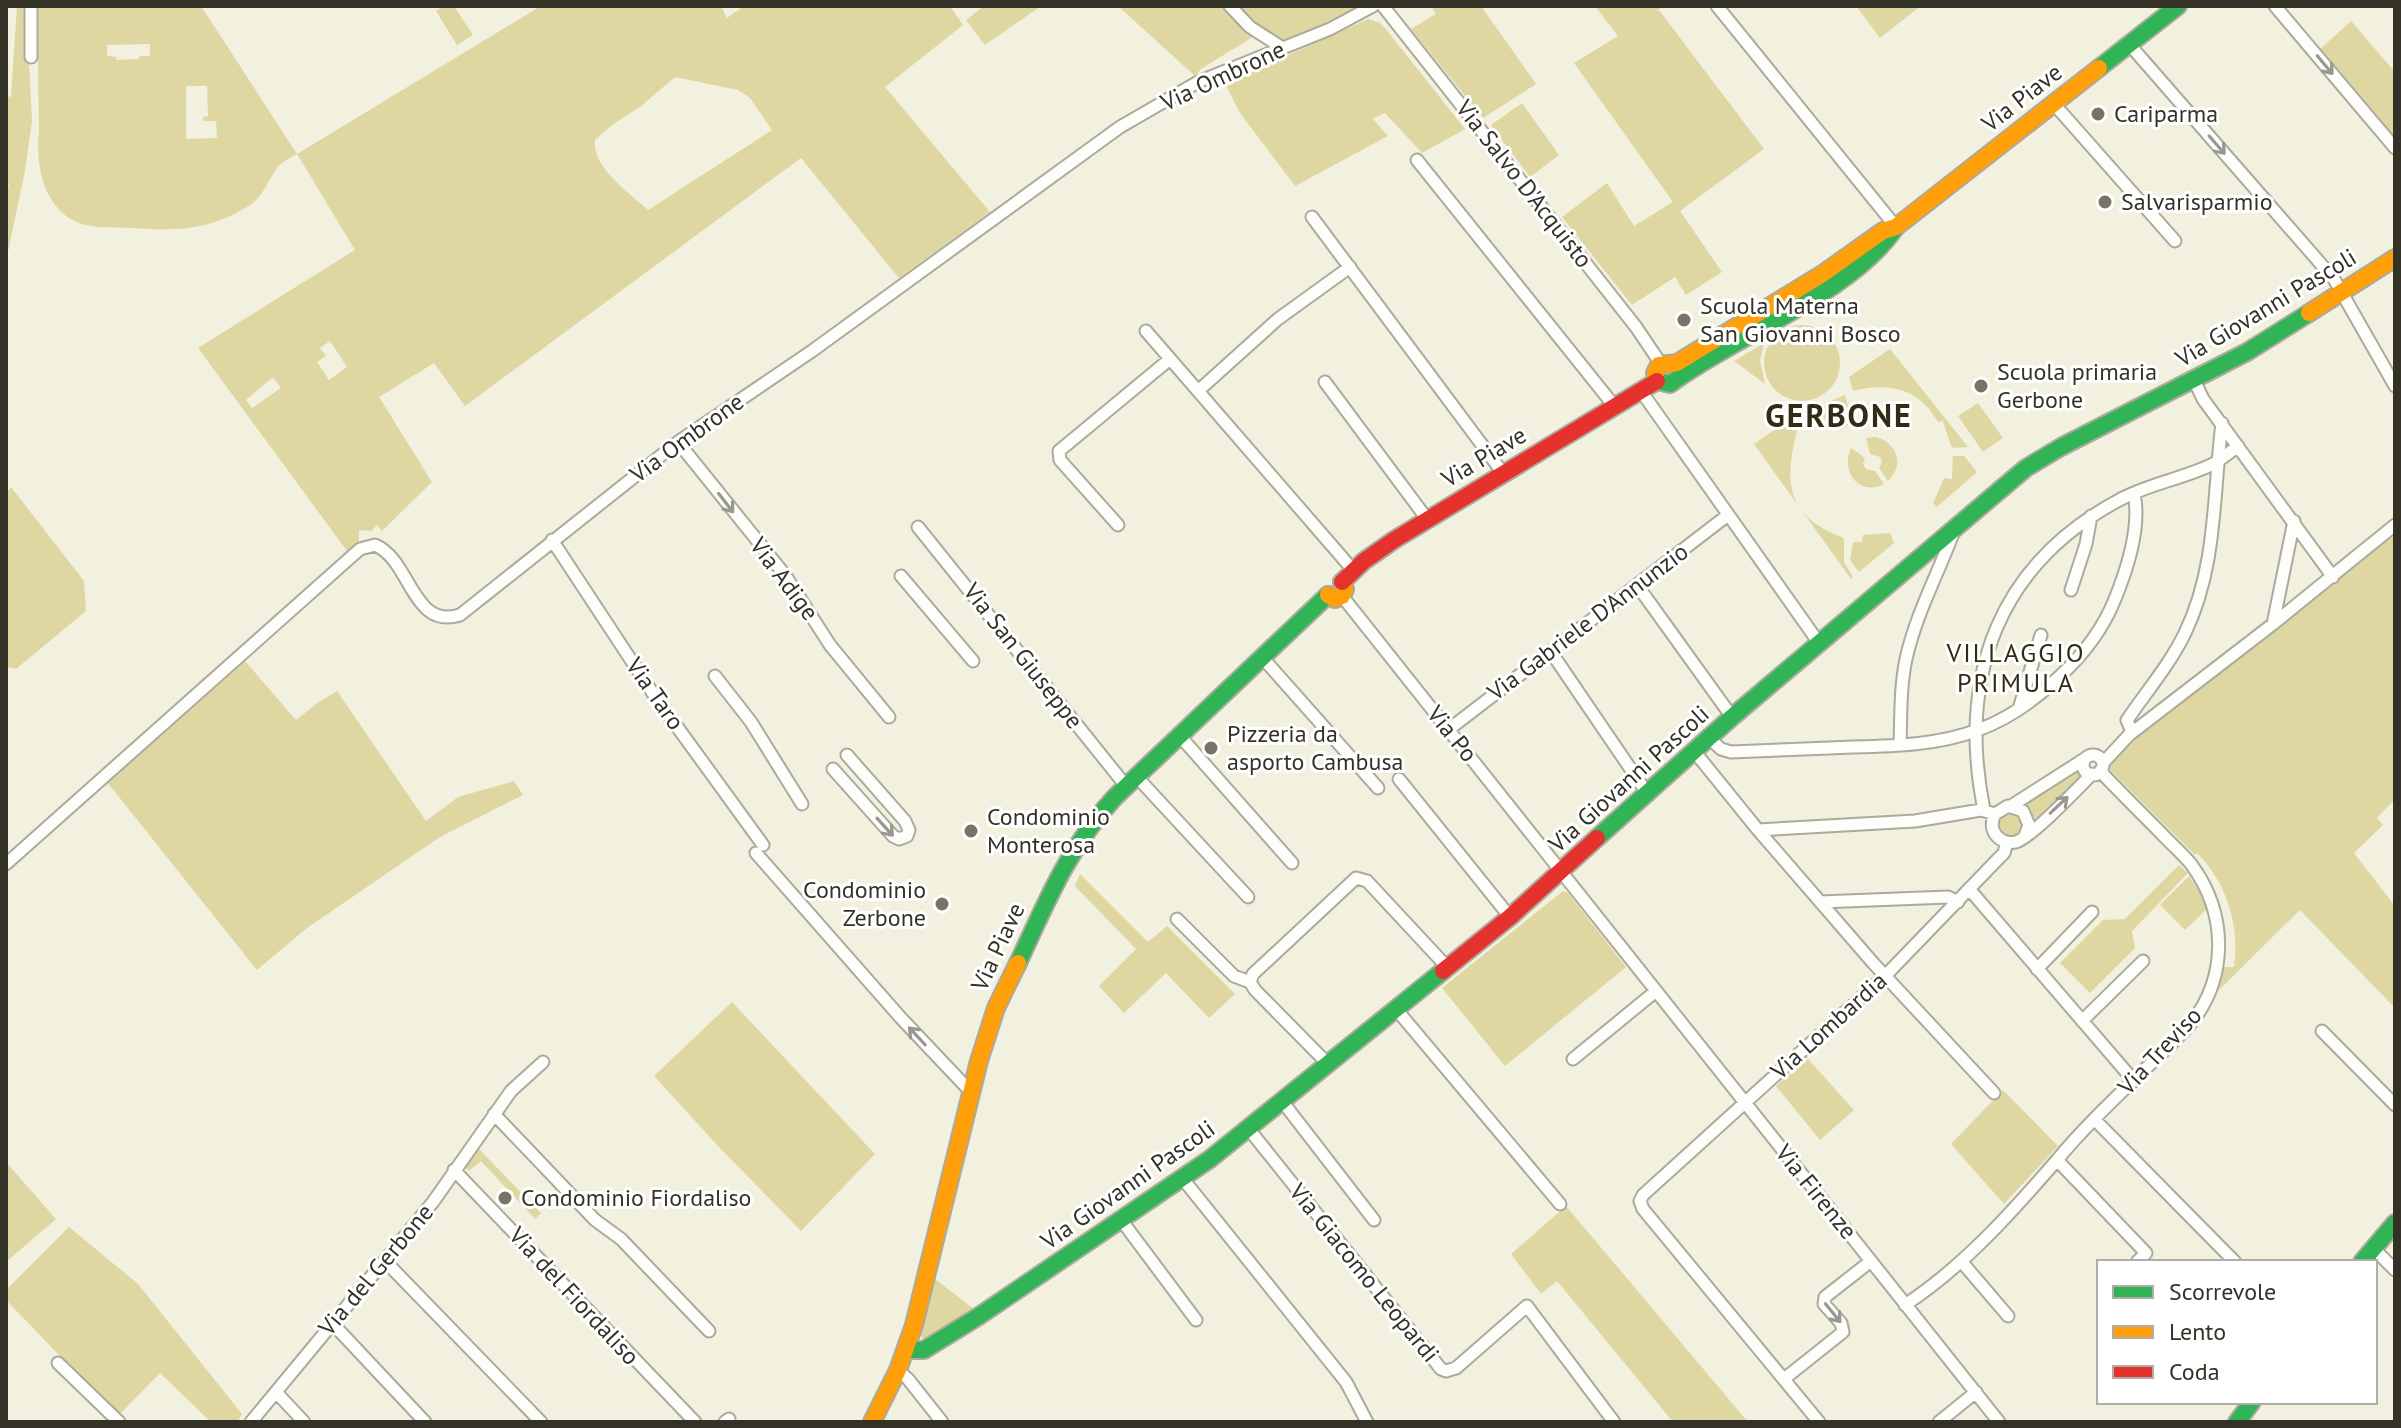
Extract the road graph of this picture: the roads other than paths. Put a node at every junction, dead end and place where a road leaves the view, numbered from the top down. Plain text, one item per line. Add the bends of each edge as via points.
1 (31, 6) edge
2 (1230, 6) edge
3 (1373, 6) edge
4 (1383, 6) edge
5 (1717, 6) edge
6 (2178, 6) edge
7 (2275, 6) edge
8 (2129, 44) junction
9 (1281, 47) junction
10 (31, 57) dead end
11 (2054, 104) junction
12 (2395, 148) edge
13 (1417, 160) dead end
14 (1312, 217) dead end
15 (1896, 227) junction
16 (2175, 241) dead end
17 (2395, 258) edge
18 (1350, 267) junction
19 (2342, 292) junction
20 (1146, 331) dead end
21 (1170, 359) junction
22 (1667, 372) junction
23 (2194, 380) junction
24 (1325, 382) dead end
25 (2395, 386) edge
26 (1198, 391) junction
27 (1641, 391) junction
28 (1615, 407) junction
29 (2222, 423) junction
30 (678, 442) junction
31 (2238, 446) junction
32 (2217, 462) junction
33 (1503, 473) junction
34 (2134, 493) junction
35 (1728, 515) junction
36 (2091, 516) junction
37 (1427, 519) junction
38 (2294, 521) junction
39 (1118, 525) dead end
40 (2395, 525) edge
41 (918, 527) dead end
42 (1955, 528) junction
43 (552, 540) junction
44 (1915, 562) junction
45 (901, 576) dead end
46 (2333, 577) junction
47 (1935, 578) junction
48 (1637, 585) junction
49 (1341, 586) junction
50 (2071, 590) dead end
51 (2273, 624) junction
52 (2041, 635) dead end
53 (1819, 643) junction
54 (1551, 652) junction
55 (1261, 656) junction
56 (973, 661) dead end
57 (715, 676) dead end
58 (2019, 709) junction
59 (889, 717) dead end
60 (1732, 717) junction
61 (1448, 730) junction
62 (1974, 731) junction
63 (2131, 734) junction
64 (1179, 735) junction
65 (1709, 738) junction
66 (1900, 745) junction
67 (1694, 751) junction
68 (847, 755) dead end
69 (2087, 757) junction
70 (833, 769) dead end
71 (2098, 770) junction
72 (1399, 779) dead end
73 (1131, 781) junction
74 (1378, 788) dead end
75 (1647, 793) junction
76 (802, 804) dead end
77 (2011, 806) junction
78 (1990, 812) junction
79 (1758, 830) junction
80 (2025, 836) junction
81 (2007, 842) junction
82 (1292, 863) dead end
83 (6, 864) edge
84 (1562, 872) junction
85 (1970, 890) junction
86 (1248, 897) dead end
87 (1820, 902) junction
88 (1958, 902) junction
89 (2092, 912) dead end
90 (1510, 917) junction
91 (1177, 919) dead end
92 (2143, 961) dead end
93 (1447, 967) junction
94 (2037, 969) junction
95 (1886, 975) junction
96 (1250, 982) junction
97 (1656, 991) junction
98 (1396, 1009) junction
99 (2082, 1021) junction
100 (2322, 1031) dead end
101 (1573, 1059) dead end
102 (543, 1062) dead end
103 (1328, 1064) junction
104 (2134, 1081) junction
105 (971, 1092) junction
106 (1994, 1093) dead end
107 (1282, 1101) junction
108 (1745, 1103) junction
109 (2395, 1105) edge
110 (494, 1114) junction
111 (2095, 1120) junction
112 (1248, 1128) junction
113 (2057, 1160) junction
114 (454, 1170) junction
115 (1183, 1179) junction
116 (1560, 1204) dead end
117 (1374, 1220) dead end
118 (1122, 1221) junction
119 (2395, 1223) edge
120 (2373, 1248) junction
121 (2139, 1260) edge
122 (2233, 1260) edge
123 (2364, 1260) edge
124 (385, 1261) junction
125 (1871, 1261) junction
126 (1961, 1261) junction
127 (2395, 1270) edge
128 (1905, 1305) junction
129 (2008, 1316) dead end
130 (1196, 1320) dead end
131 (332, 1323) junction
132 (709, 1331) dead end
133 (906, 1350) junction
134 (58, 1363) dead end
135 (898, 1370) junction
136 (1784, 1379) junction
137 (276, 1392) junction
138 (1976, 1392) junction
139 (2250, 1404) edge
140 (874, 1418) edge
141 (119, 1422) edge
142 (251, 1422) edge
143 (304, 1422) edge
144 (425, 1422) edge
145 (541, 1422) edge
146 (695, 1422) edge
147 (942, 1422) edge
148 (1367, 1422) edge
149 (1614, 1422) edge
150 (1819, 1422) edge
151 (1939, 1422) edge
152 (1999, 1422) edge
153 (2237, 1422) edge

1 - 10 street
2 - 9 street
3 - 9 street, Via Ombrone
4 - 22 street, Via Salvo D'Acquisto
5 - 15 street
6 - 8 street, Via Piave
7 -> 12 street
8 - 11 street, Via Piave
8 -> 19 street
9 - 30 street, Via Ombrone via 1198,82 1120,127
11 - 15 street, Via Piave
11 - 16 street
13 - 28 street
14 - 18 street
15 - 22 street, Via Piave via 1879,233
17 - 19 street, Via Giovanni Pascoli
18 - 26 street via 1278,319
18 - 33 street
19 - 23 street, Via Giovanni Pascoli
19 - 25 street
20 - 21 street, Via Po
21 - 26 street, Via Po
21 - 39 street via 1059,451 1060,460
22 - 27 street, Via Piave
23 - 29 street
23 - 42 street, Via Giovanni Pascoli via 2040,458
24 - 37 street
26 - 49 street, Via Po
27 - 28 street, Via Piave
27 - 35 street
28 - 33 street, Via Piave
29 - 31 street
29 - 32 street
30 - 43 street, Via Ombrone
30 -> 59 street, Via Adige via 795,587 830,645
31 - 32 street
31 - 38 street
32 - 34 street
32 - 63 street via 2203,586 2182,638 2127,720
33 - 37 street, Via Piave
34 - 36 street
34 - 58 street via 2134,535 2106,618 2067,670
35 - 48 street, Via Gabriele D'Annunzio
35 - 53 street
36 - 50 street
36 - 62 street via 2041,558 2004,614 1985,661
37 - 49 street, Via Piave
38 - 46 street
38 - 51 street
40 - 46 street
41 - 73 street, Via San Giuseppe
42 - 44 street, Via Giovanni Pascoli
42 - 47 street
43 - 83 street, Via Ombrone via 460,615 448,618 424,607 382,548 360,549
105 -> 43 street, Via Taro via 900,1017 760,849
44 - 47 street
44 - 53 street, Via Giovanni Pascoli
45 - 56 street
46 - 51 street
47 - 66 street via 1905,662
48 - 54 street, Via Gabriele D'Annunzio
48 - 60 street
49 - 55 street, Via Piave
49 - 61 street, Via Po
51 - 63 street
52 - 58 street
53 - 60 street, Via Giovanni Pascoli
54 - 61 street, Via Gabriele D'Annunzio
54 - 75 street
55 - 64 street, Via Piave
55 - 74 street
57 - 76 street
58 - 62 street
60 - 65 street, Via Giovanni Pascoli
61 - 84 street, Via Po
62 - 66 street
62 - 78 street via 1977,771
63 - 69 street
63 - 71 street
64 - 73 street, Via Piave
64 - 82 street
65 - 66 street via 1731,752
65 - 67 street, Via Giovanni Pascoli
67 - 75 street, Via Giovanni Pascoli
67 - 79 street
70 -> 68 street via 893,836 907,836 905,821
69 - 71 street via 2097,756
69 - 71 street via 2084,767
69 - 77 street
80 -> 71 street
71 - 104 street, Via Treviso via 2195,871 2218,922 2210,994 2195,1019
72 - 90 street
73 - 86 street, Via San Giuseppe
73 - 105 street, Via Piave via 1084,833 1046,900 996,1008
75 - 84 street, Via Giovanni Pascoli
77 - 78 street
77 - 80 street via 2026,815
78 - 79 street
78 - 81 street via 1993,829
79 - 87 street
80 - 81 street
81 - 85 street, Via Lombardia via 2004,853
84 - 90 street, Via Giovanni Pascoli
84 - 97 street, Via Firenze
85 - 88 street, Via Lombardia
85 - 94 street
87 - 88 street via 1948,897
87 - 95 street
88 - 95 street, Via Lombardia
89 - 94 street
90 - 93 street, Via Giovanni Pascoli
91 - 96 street via 1234,976
92 - 99 street
93 - 96 street via 1367,881 1356,878
93 - 98 street, Via Giovanni Pascoli
94 - 99 street
95 - 106 street
95 - 108 street, Via Lombardia
96 - 103 street
97 - 101 street
97 - 108 street, Via Firenze
98 - 103 street, Via Giovanni Pascoli
98 - 116 street
99 - 104 street
100 - 109 street
102 - 110 street, Via del Gerbone
103 - 107 street, Via Giovanni Pascoli
104 - 111 street, Via Treviso
105 - 133 street, Via Piave
107 - 112 street, Via Giovanni Pascoli
107 - 117 street
108 - 125 street, Via Firenze
108 - 136 street, Via Lombardia via 1640,1201
110 - 114 street, Via del Gerbone
110 - 132 street
111 - 113 street, Via Treviso
111 - 122 street
112 - 115 street, Via Giovanni Pascoli
112 - 149 street, Via Giacomo Leopardi via 1441,1369 1456,1368 1527,1306
113 - 121 street via 2146,1253
113 - 126 street, Via Treviso
114 - 124 street, Via del Gerbone
114 - 146 street, Via del Fiordaliso
115 - 118 street, Via Giovanni Pascoli
115 - 148 street via 1346,1382
118 - 130 street
118 - 133 street, Via Giovanni Pascoli via 927,1348
119 - 120 street
120 - 123 street
120 - 127 street
124 - 131 street, Via del Gerbone
124 - 145 street
125 - 128 street, Via Firenze
125 -> 136 street via 1824,1299 1843,1332
126 - 128 street, Via Treviso
126 - 129 street
128 - 138 street, Via Firenze
131 - 137 street, Via del Gerbone
131 - 144 street
133 - 135 street, Via Piave
134 - 141 street
135 - 140 street, Via Piave
135 - 147 street
136 - 150 street
137 - 142 street, Via del Gerbone
137 - 143 street
138 - 151 street
138 - 152 street, Via Firenze
139 - 153 street

